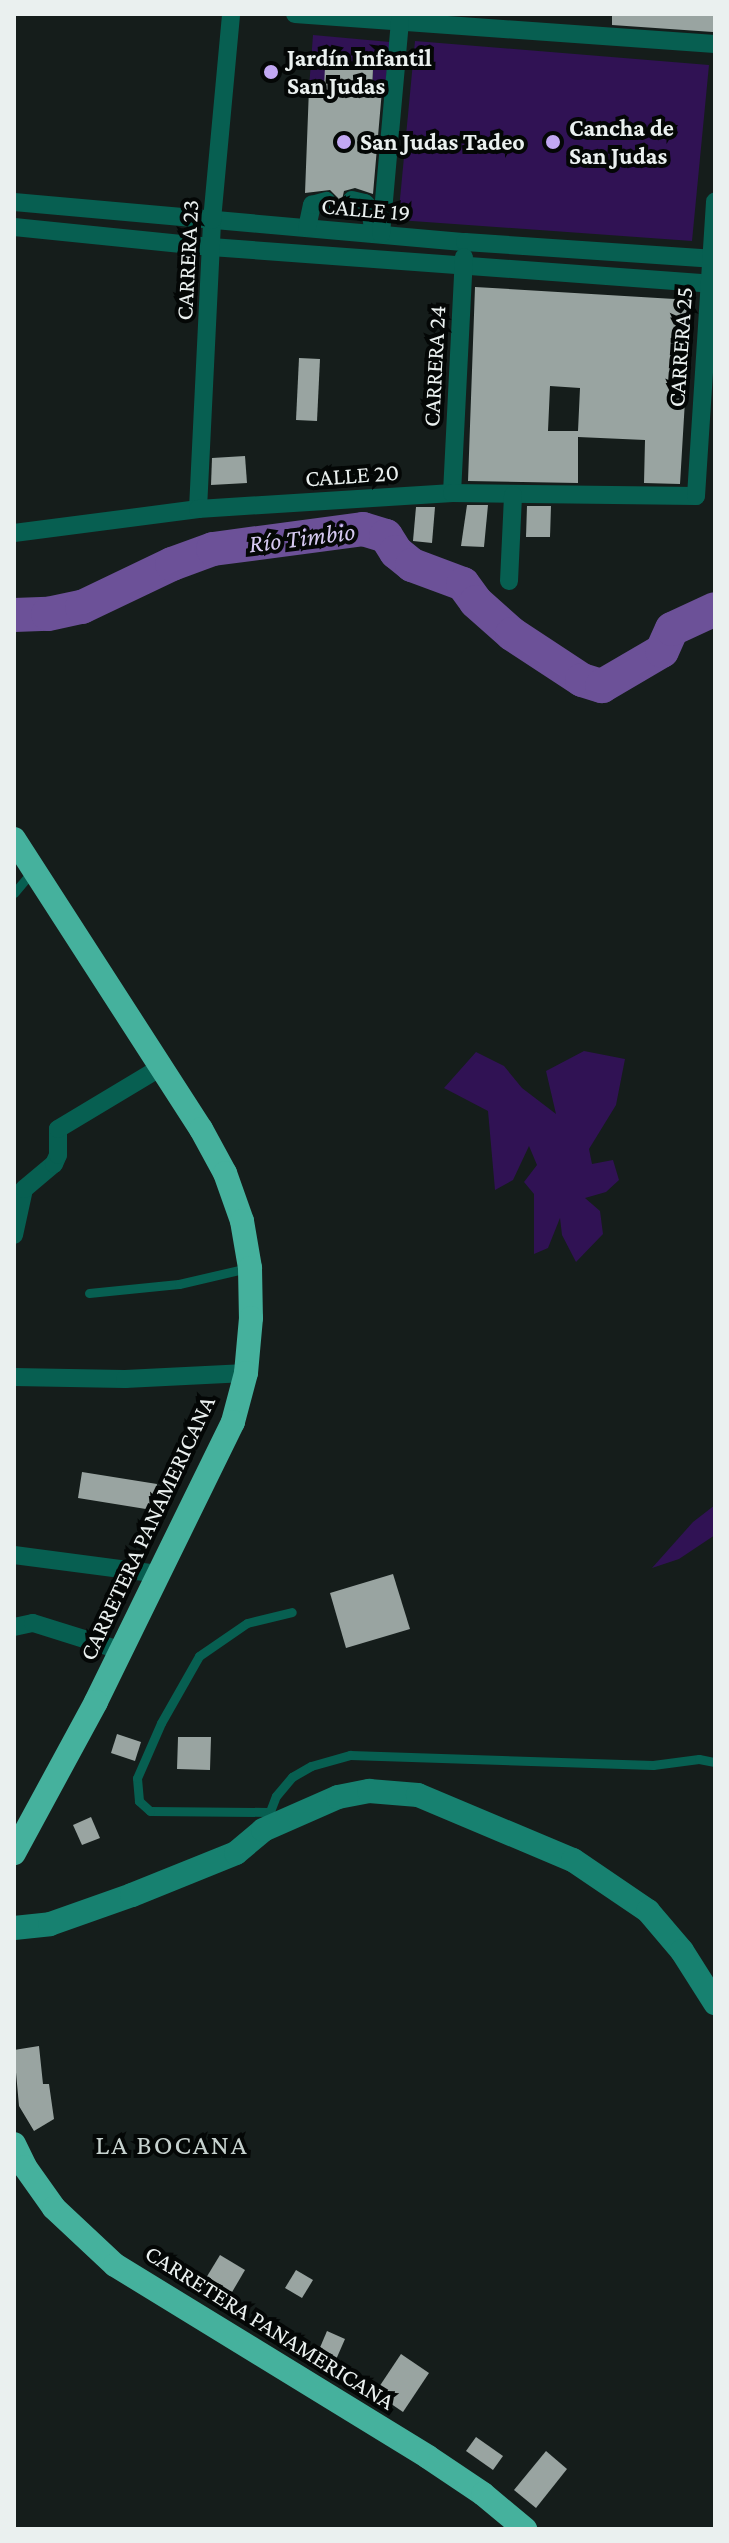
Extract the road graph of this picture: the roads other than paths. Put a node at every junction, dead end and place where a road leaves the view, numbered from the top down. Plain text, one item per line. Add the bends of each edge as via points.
1 (231, 14) edge
2 (295, 14) edge
3 (473, 20) edge
4 (400, 21) junction
5 (715, 44) edge
6 (352, 200) dead end
7 (326, 201) dead end
8 (14, 202) edge
9 (715, 202) edge
10 (212, 220) junction
11 (14, 227) edge
12 (307, 228) junction
13 (377, 234) junction
14 (465, 242) junction
15 (211, 247) junction
16 (713, 259) edge
17 (463, 266) junction
18 (712, 283) edge
19 (708, 392) edge
20 (452, 493) junction
21 (513, 495) junction
22 (696, 496) joint
23 (198, 509) junction
24 (14, 533) edge
25 (509, 581) dead end
26 (14, 839) edge
27 (33, 870) junction
28 (14, 893) edge
29 (161, 1067) junction
30 (14, 1235) edge
31 (250, 1268) junction
32 (89, 1293) dead end
33 (246, 1373) junction
34 (14, 1377) edge
35 (14, 1555) edge
36 (158, 1574) junction
37 (292, 1612) dead end
38 (14, 1627) edge
39 (119, 1650) junction
40 (715, 1762) edge
41 (265, 1821) junction
42 (14, 1853) edge
43 (14, 1928) edge
44 (715, 2003) edge
45 (14, 2144) edge
46 (525, 2529) edge

1 - 10 street, CARRERA 23
2 - 4 street
3 - 4 street
3 - 5 street
4 - 13 street
6 - 13 street via 371,210
7 - 12 street via 308,210
8 - 10 street, CALLE 19
9 - 16 street, CARRERA 25
10 - 12 street, CALLE 19
10 - 15 street, CARRERA 23
11 - 15 street, CALLE 19
12 - 13 street, CALLE 19
13 - 14 street, CALLE 19
14 - 16 street, CALLE 19
14 - 17 street, CARRERA 24
15 - 17 street, CALLE 19
15 - 23 street, CARRERA 23
16 - 18 street, CARRERA 25
17 - 18 street, CALLE 19
17 - 20 street, CARRERA 24
18 - 19 street, CARRERA 25
19 - 22 street, CARRERA 25
20 - 21 street, CALLE 20
20 - 23 street, CALLE 20
21 - 22 street, CALLE 20
21 - 25 street
23 - 24 street, CALLE 20
26 - 27 highway, CARRETERA PANAMERICANA
27 - 28 lane
27 - 29 highway, CARRETERA PANAMERICANA
29 - 30 street via 58,1129 58,1155 43,1176 24,1189
29 - 31 highway, CARRETERA PANAMERICANA via 225,1173 242,1221
31 - 32 lane via 179,1284
31 - 33 highway, CARRETERA PANAMERICANA
33 - 34 street
33 - 36 highway, CARRETERA PANAMERICANA via 233,1422
35 - 36 street
36 - 39 highway, CARRETERA PANAMERICANA
37 - 41 lane via 247,1623 199,1656 137,1778 139,1801 150,1811
38 - 39 street via 33,1623
39 - 42 highway, CARRETERA PANAMERICANA
40 - 41 lane via 653,1765 350,1755 292,1777
41 - 43 main road via 236,1853 50,1924
41 - 44 main road via 369,1791 418,1795 573,1860 648,1911
45 - 46 highway, CARRETERA PANAMERICANA via 54,2208 115,2265 428,2457

